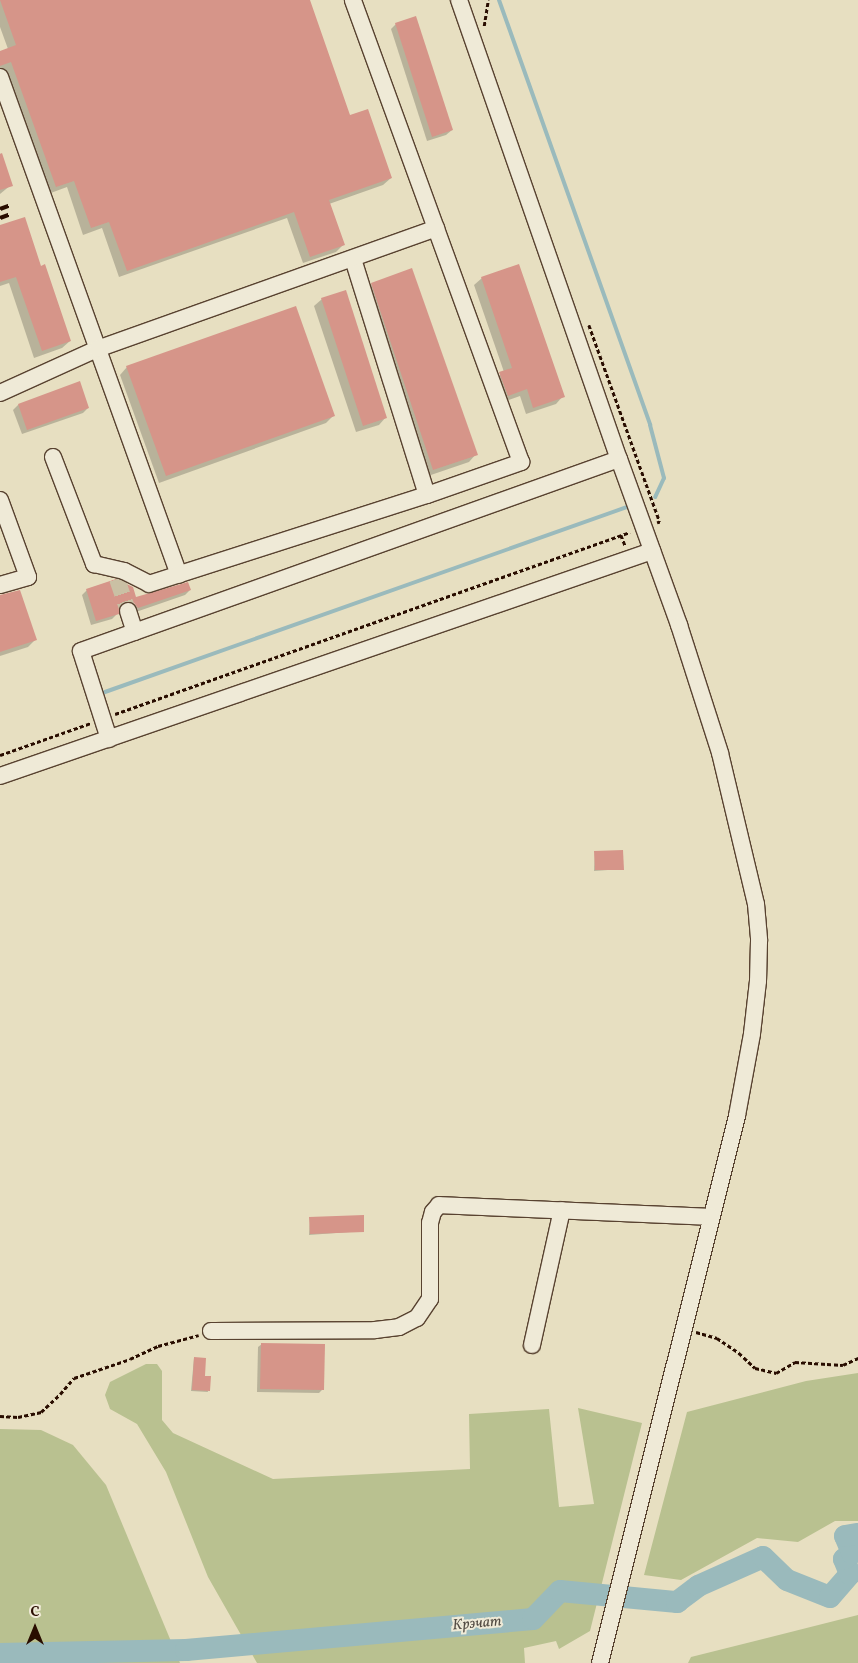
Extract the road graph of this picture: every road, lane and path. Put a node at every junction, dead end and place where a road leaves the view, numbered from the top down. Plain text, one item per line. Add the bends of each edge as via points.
1 (353, 0) edge
2 (459, 0) edge
3 (0, 77) edge
4 (436, 228) junction
5 (353, 259) junction
6 (97, 349) junction
7 (0, 393) edge
8 (53, 457) dead end
9 (619, 460) junction
10 (427, 495) junction
11 (0, 500) edge
12 (621, 535) dead end
13 (652, 551) junction
14 (179, 575) junction
15 (0, 585) edge
16 (128, 611) tunnel mouth
17 (135, 632) junction
18 (102, 719) junction
19 (109, 739) junction
20 (0, 755) edge
21 (0, 776) edge
22 (562, 1210) junction
23 (711, 1217) junction
24 (682, 1329) junction
25 (211, 1332) joint
26 (532, 1345) dead end
27 (858, 1358) edge
28 (0, 1416) edge
29 (600, 1663) edge

1 - 4 street
2 - 9 street
3 - 6 street
4 - 5 street
4 - 10 street via 521,462
5 - 6 street
5 - 10 street
6 - 7 street
6 - 14 street
8 - 14 street via 94,564 116,574 124,571 149,584
9 - 13 street
9 - 17 street
10 - 14 street
11 - 15 street via 28,576
12 - 18 path
13 - 19 street
13 - 23 street via 720,753 756,904 760,941 752,1034 737,1116
16 - 17 street
17 - 18 street via 81,651
18 - 19 street
18 - 20 path
19 - 21 street
22 - 23 street
22 - 25 street via 439,1205 430,1223 430,1299 417,1318 399,1327
22 - 26 street
23 - 24 street
24 - 27 path via 717,1338 739,1352 755,1368 776,1373 795,1362 843,1365
24 - 29 street
25 - 28 path via 158,1346 74,1378 41,1412 18,1417

